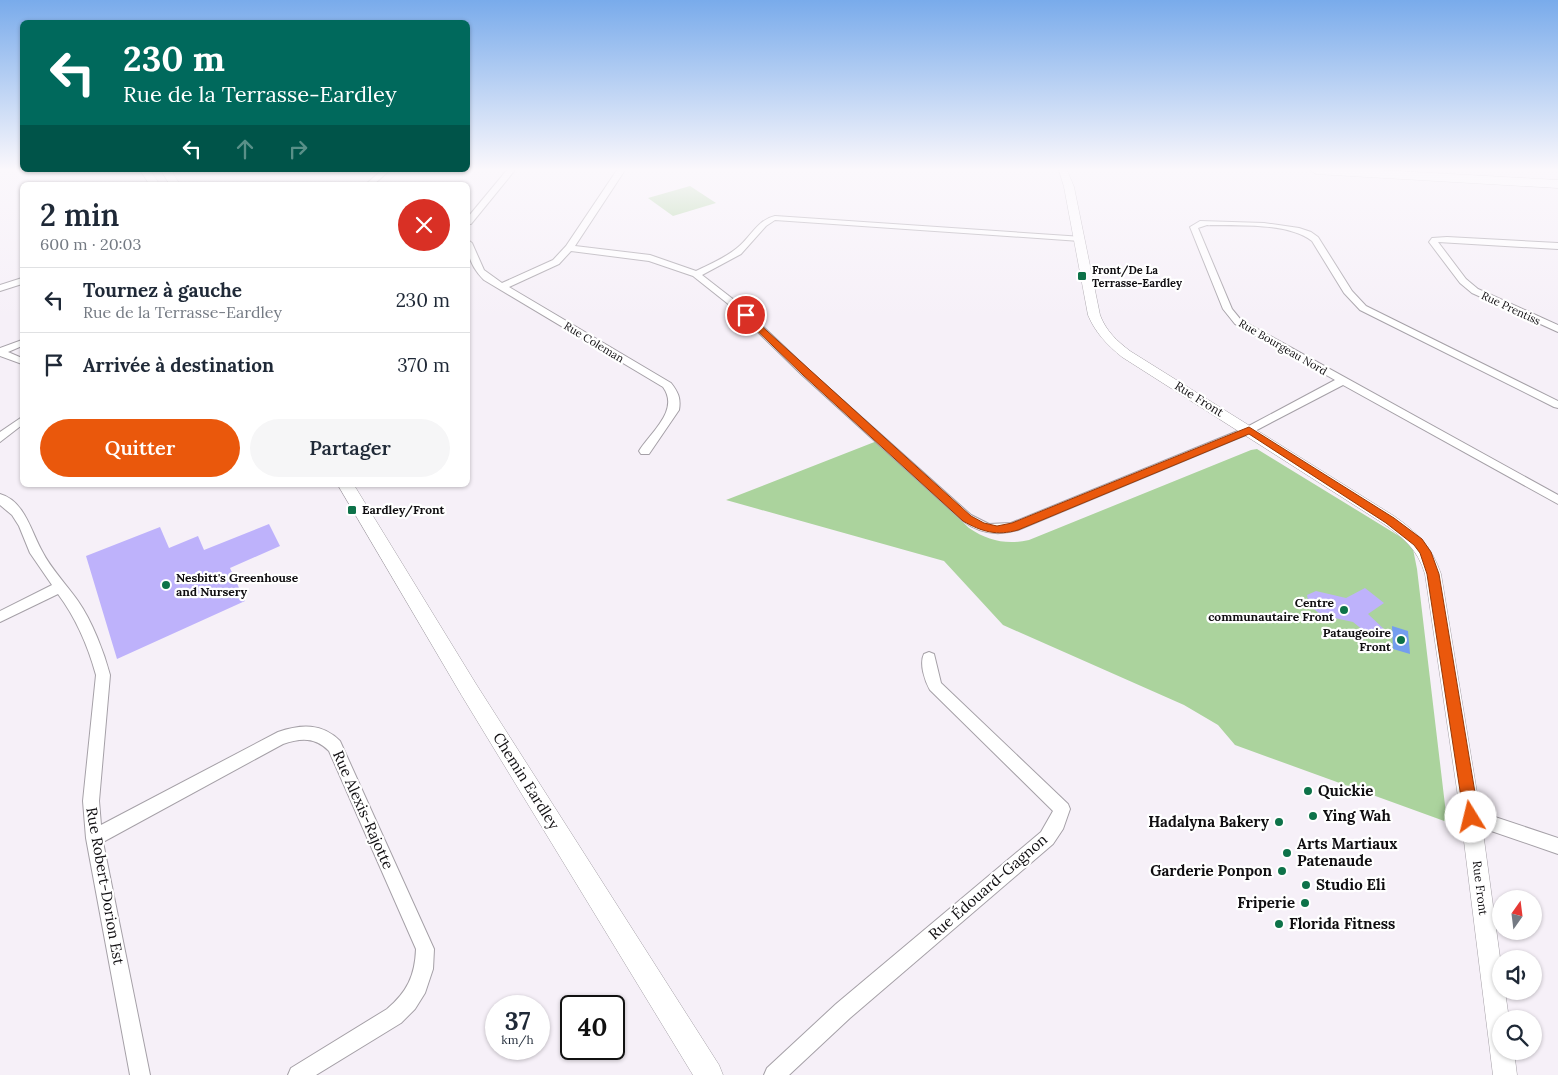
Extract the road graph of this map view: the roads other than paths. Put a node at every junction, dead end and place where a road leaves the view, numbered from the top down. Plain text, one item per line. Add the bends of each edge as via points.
1 (588, 220) edge
2 (769, 220) edge
3 (806, 220) edge
4 (1076, 220) edge
5 (1080, 239) junction
6 (470, 247) edge
7 (569, 248) junction
8 (1556, 248) edge
9 (696, 274) junction
10 (20, 282) edge
11 (502, 287) junction
12 (0, 288) edge
13 (1558, 330) edge
14 (20, 344) edge
15 (0, 352) edge
16 (20, 360) edge
17 (1342, 381) junction
18 (1558, 404) edge
19 (20, 422) edge
20 (1249, 430) junction
21 (0, 438) edge
22 (645, 452) dead end
23 (347, 487) edge
24 (0, 498) edge
25 (1558, 500) edge
26 (59, 588) junction
27 (0, 617) edge
28 (930, 658) dead end
29 (1471, 817) junction
30 (94, 838) junction
31 (1558, 846) edge
32 (1496, 1010) edge
33 (1503, 1060) edge
34 (140, 1075) edge
35 (298, 1075) edge
36 (709, 1075) edge
37 (774, 1075) edge
38 (1505, 1075) edge

1 - 7 street
2 - 9 street via 740,250
3 - 5 street
4 - 5 street, Rue Front
5 - 20 street, Rue Front via 1094,316 1109,339 1126,354
6 - 11 street, Rue Coleman via 484,275
7 - 9 street via 652,258
7 - 11 street via 550,266
8 - 13 street, Rue Prentiss via 1447,239 1433,242 1474,291
9 - 20 street via 736,305 806,373 967,518 989,529 1014,527
10 - 12 street
11 - 22 street, Rue Coleman via 673,390 677,403 674,410
14 - 15 street
15 - 16 street
17 - 18 street, Rue Bourgeau Nord via 1231,315 1194,230 1196,224 1306,231 1315,238 1348,293 1363,308
17 - 20 street
17 - 25 street, Rue Bourgeau Nord
19 - 21 street
20 - 29 street, Rue Front via 1390,520 1426,552 1433,574
23 - 36 main road, Chemin Eardley via 468,690
24 - 26 street, Rue Robert-Dorion Est via 25,524 36,553
26 - 27 street
26 - 30 street, Rue Robert-Dorion Est via 75,607 98,656 102,675 91,802
28 - 37 street, Rue Édouard-Gagnon via 935,686 1062,809 1057,823 1047,838 843,1011
29 - 31 street
29 - 32 street, Rue Front
30 - 34 street, Rue Robert-Dorion Est
30 - 35 street, Rue Alexis-Rajotte via 278,738 295,732 309,732 328,738 335,746 425,949 425,963 416,993 407,1005
33 - 38 street, Rue Front

